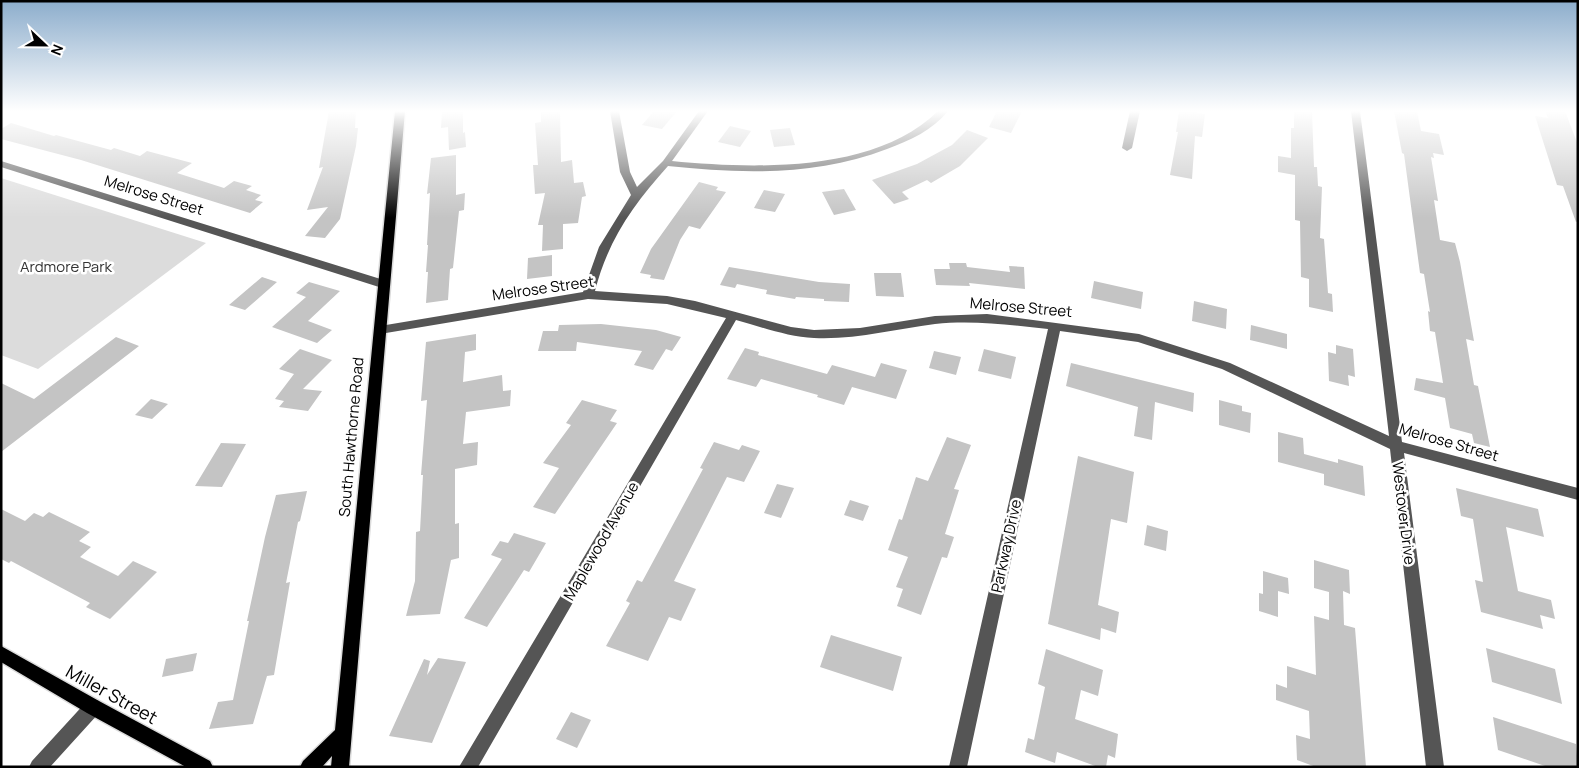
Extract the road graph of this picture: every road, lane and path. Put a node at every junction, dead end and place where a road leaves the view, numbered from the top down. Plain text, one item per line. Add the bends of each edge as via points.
1 (396, 147) edge
2 (620, 147) edge
3 (677, 147) edge
4 (885, 147) edge
5 (1360, 147) edge
6 (666, 163) junction
7 (1, 164) edge
8 (636, 195) junction
9 (383, 284) junction
10 (588, 295) junction
11 (733, 316) junction
12 (1055, 326) junction
13 (380, 330) junction
14 (1395, 445) junction
15 (1578, 494) edge
16 (1, 653) edge
17 (93, 707) junction
18 (342, 735) junction
19 (38, 767) edge
20 (204, 767) edge
21 (309, 767) edge
22 (340, 767) edge
23 (468, 767) edge
24 (958, 767) edge
25 (1435, 767) edge

1 - 9 main road, South Hawthorne Road
2 - 8 street via 625,172
3 - 6 street
4 - 6 street via 838,162 813,166 717,169
5 - 14 street, Westover Drive
6 - 8 street
7 - 9 street, Melrose Street
8 - 10 street via 604,247
9 - 13 main road, South Hawthorne Road
10 - 11 street, Melrose Street via 668,300
10 - 13 street, Melrose Street
11 - 12 street, Melrose Street via 814,334 860,332 965,318
11 - 23 street, Maplewood Avenue
12 - 14 street, Melrose Street via 1139,338 1218,363
12 - 24 street, Parkway Drive
13 - 18 main road, South Hawthorne Road
14 - 15 street, Melrose Street
14 - 25 street, Westover Drive
16 - 17 main road, Miller Street
17 - 19 street
17 - 20 main road, Miller Street
18 - 21 main road
18 - 22 main road, South Hawthorne Road

